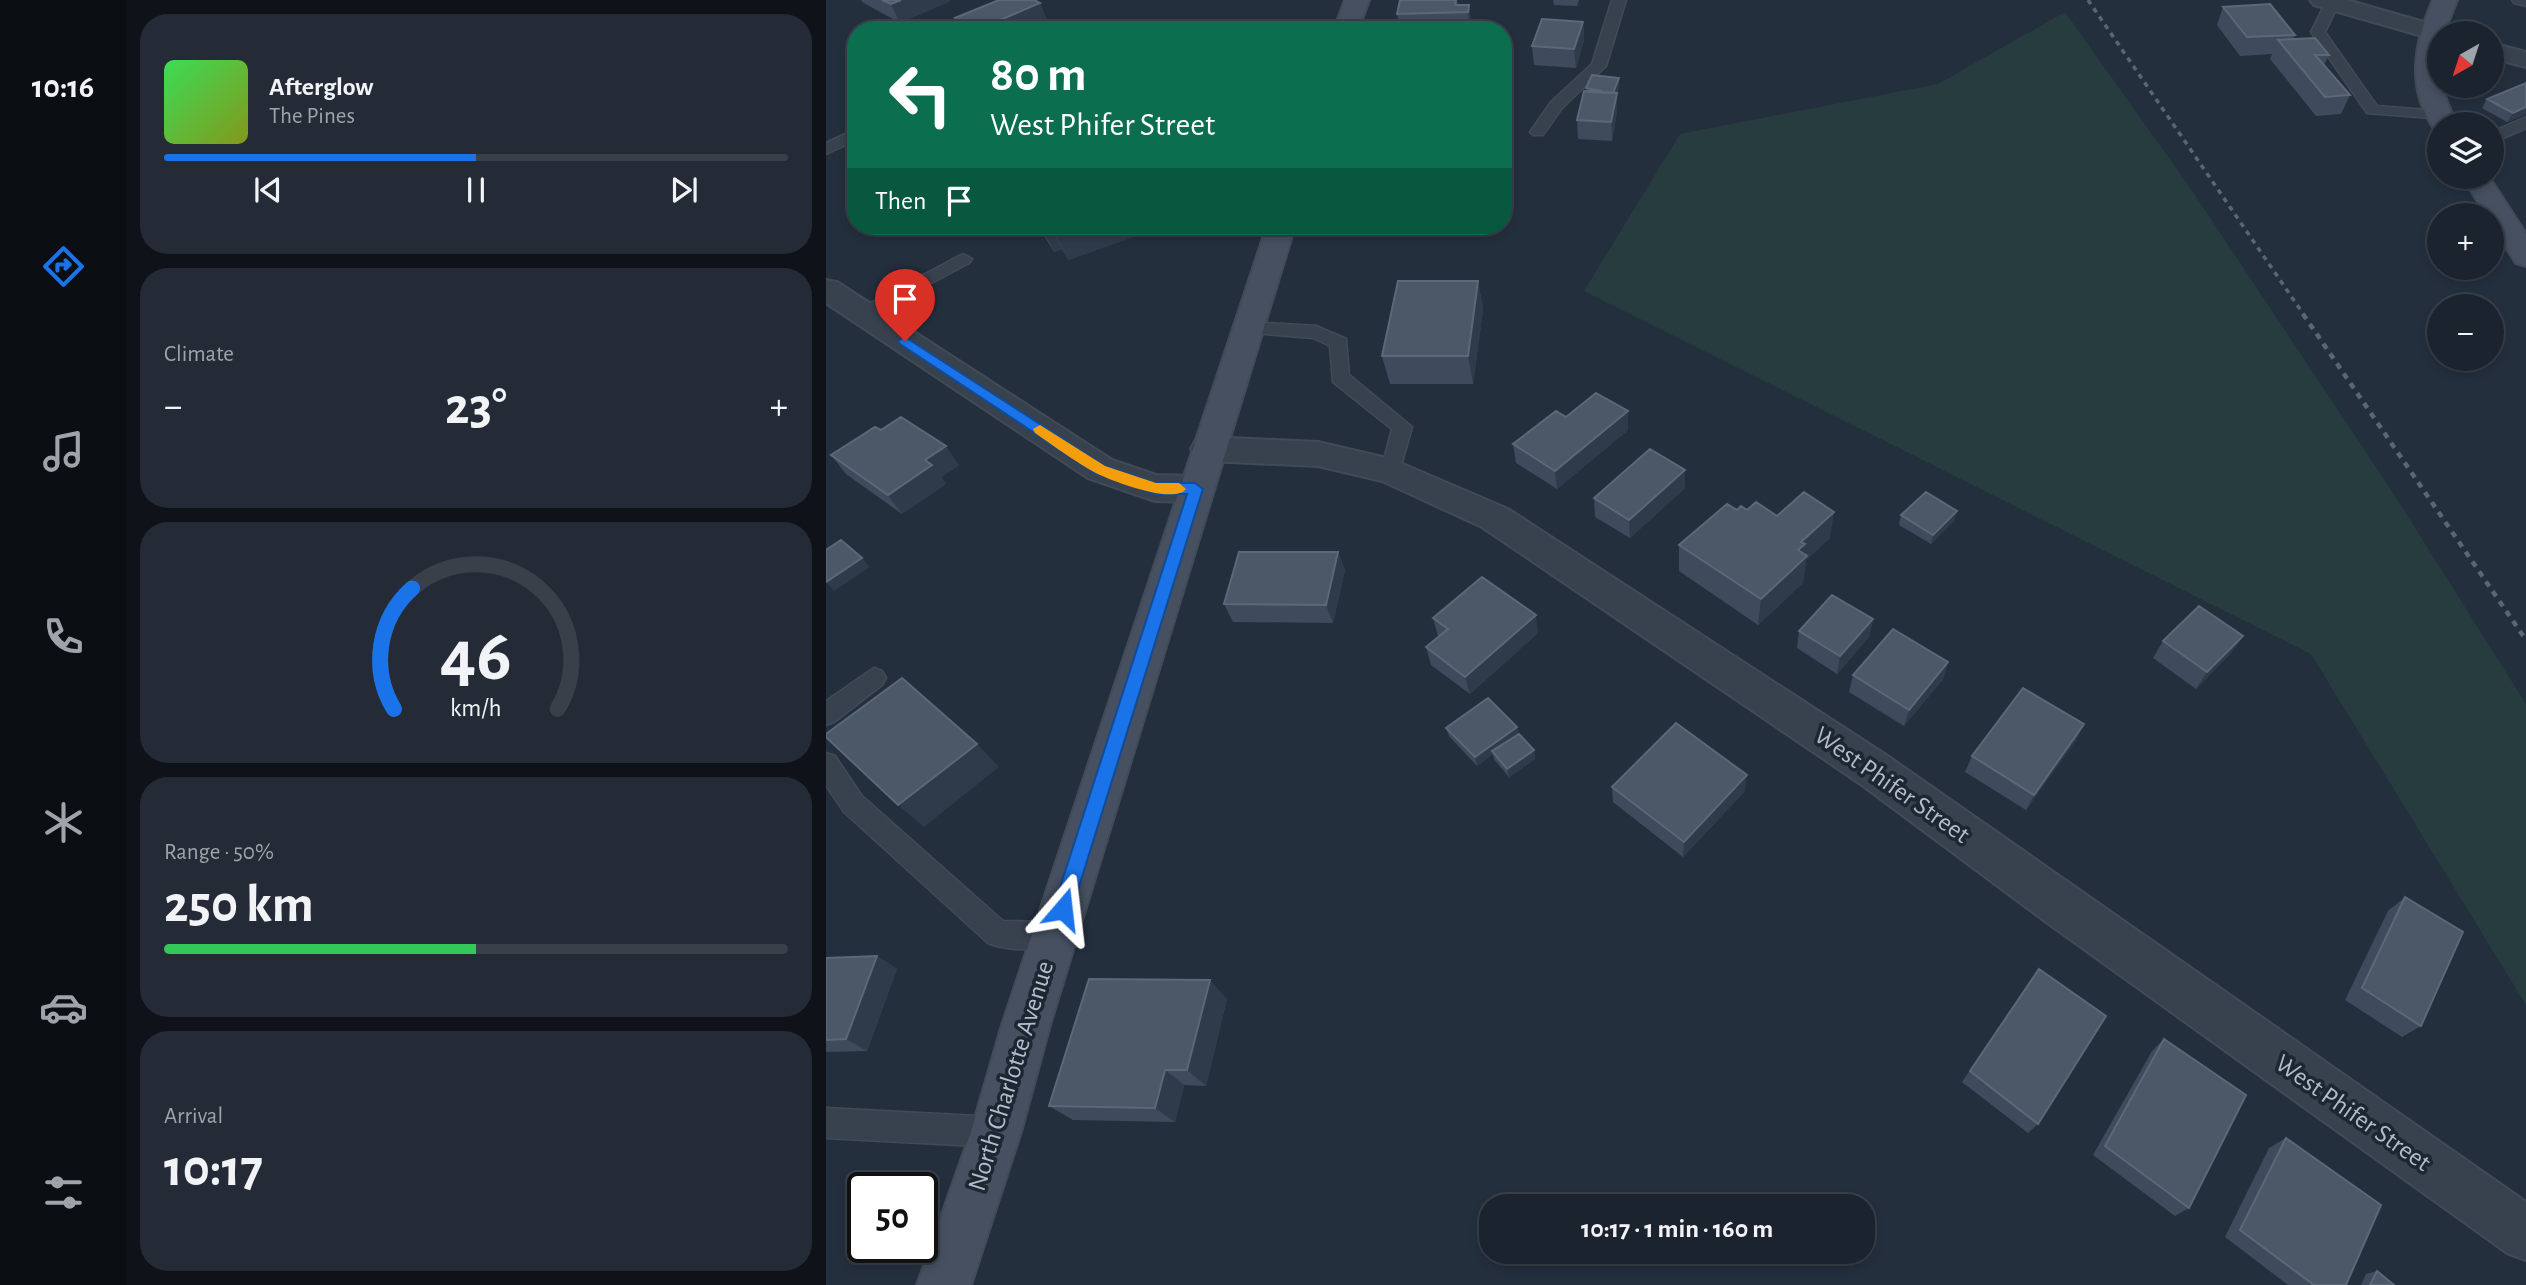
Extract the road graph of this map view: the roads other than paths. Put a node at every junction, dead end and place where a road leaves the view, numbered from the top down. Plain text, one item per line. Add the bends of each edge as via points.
1 (1357, 0) edge
2 (1619, 0) edge
3 (2445, 0) edge
4 (2518, 0) edge
5 (2327, 1) edge
6 (2526, 2) edge
7 (1349, 21) edge
8 (2439, 21) edge
9 (2427, 30) edge
10 (2504, 54) edge
11 (2526, 60) edge
12 (2427, 64) edge
13 (2427, 82) edge
14 (2427, 118) edge
15 (2526, 122) edge
16 (1538, 132) dead end
17 (2504, 132) edge
18 (847, 138) edge
19 (826, 149) edge
20 (2484, 189) edge
21 (1278, 235) edge
22 (2526, 257) edge
23 (963, 259) dead end
24 (826, 289) edge
25 (861, 313) junction
26 (1247, 328) junction
27 (1202, 469) junction
28 (1391, 471) junction
29 (874, 678) dead end
30 (826, 715) edge
31 (826, 764) edge
32 (1054, 935) junction
33 (826, 1123) edge
34 (996, 1132) junction
35 (2526, 1234) edge
36 (944, 1285) edge

1 - 7 main road
2 - 16 lane via 1599,66 1547,114
3 - 8 main road
4 - 6 lane
5 - 9 street
5 - 14 lane via 2318,32 2372,110
10 - 11 street
12 - 13 main road
15 - 17 lane
18 - 19 lane
20 - 22 main road
21 - 26 main road, North Charlotte Avenue
23 - 25 lane
24 - 25 street, West Phifer Street
25 - 27 street, West Phifer Street via 1100,469 1155,488
26 - 27 main road, North Charlotte Avenue
26 - 28 lane via 1316,332 1339,343 1340,377 1402,427
27 - 28 street, West Phifer Street via 1318,454
27 - 32 main road, North Charlotte Avenue
28 - 35 street, West Phifer Street via 1495,518 1863,762
29 - 30 lane
31 - 32 lane via 853,804 998,934
32 - 34 main road, North Charlotte Avenue
33 - 34 lane
34 - 36 main road, North Charlotte Avenue

